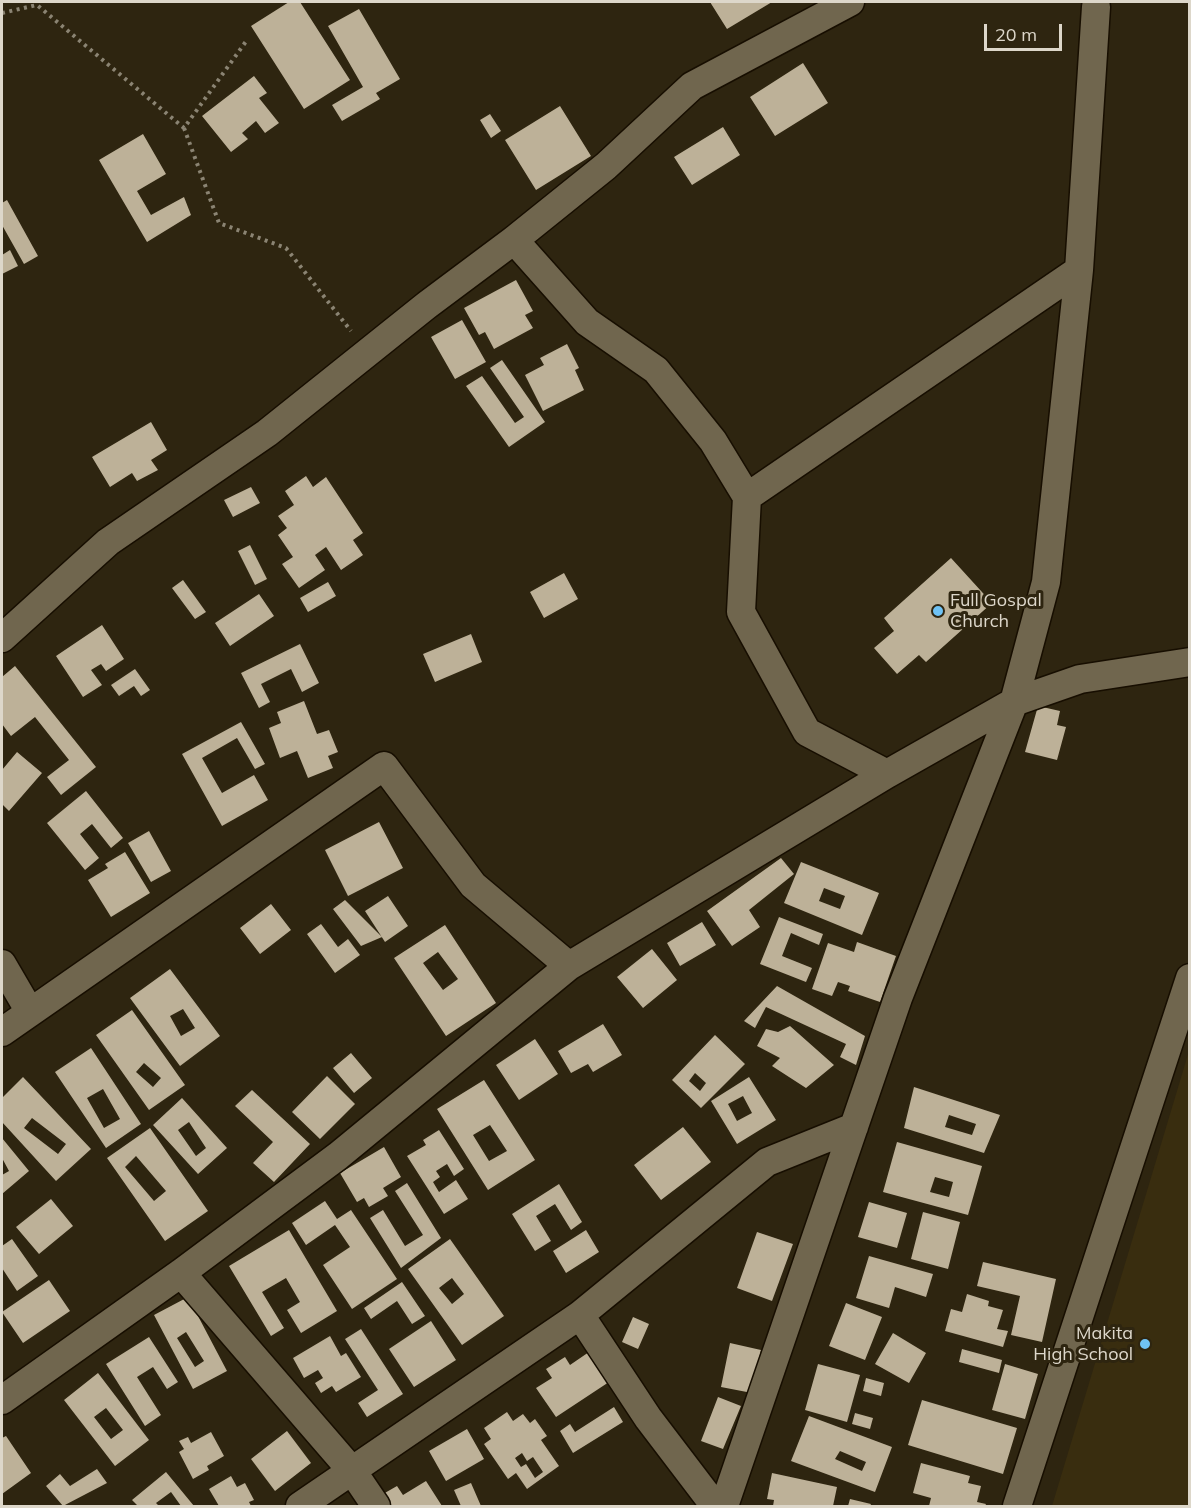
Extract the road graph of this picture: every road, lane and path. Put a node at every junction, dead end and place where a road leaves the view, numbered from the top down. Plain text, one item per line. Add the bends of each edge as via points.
1 (850, 2) edge
2 (1096, 7) dead end
3 (2, 14) edge
4 (247, 40) dead end
5 (184, 128) junction
6 (514, 240) junction
7 (1079, 270) junction
8 (368, 352) junction
9 (747, 496) junction
10 (2, 638) edge
11 (1190, 662) edge
12 (1014, 702) junction
13 (887, 774) junction
14 (2, 964) edge
15 (569, 966) junction
16 (1190, 978) edge
17 (30, 1012) junction
18 (2, 1032) edge
19 (854, 1127) junction
20 (181, 1273) junction
21 (580, 1315) junction
22 (2, 1400) edge
23 (353, 1472) junction
24 (300, 1506) edge
25 (376, 1506) edge
26 (715, 1506) edge
27 (724, 1506) edge
28 (1017, 1506) edge

1 - 6 street via 692,86 606,166
2 - 7 street
3 - 5 path via 37,5
4 - 5 path
5 - 8 path via 219,224 286,248
6 - 8 street
6 - 9 street via 587,322 656,370 714,441
7 - 9 street
7 - 12 street via 1046,582
8 - 10 street via 267,433 108,542
9 - 13 street via 741,612 807,732
11 - 12 street via 1080,679
12 - 13 street
12 - 19 street via 898,998
13 - 15 street
14 - 17 street
15 - 17 street via 472,885 384,766
15 - 20 street via 338,1156
16 - 28 street
17 - 18 street
19 - 21 street via 767,1162
19 - 27 street
20 - 22 street
20 - 23 street
21 - 23 street
21 - 26 street via 648,1418
23 - 24 street
23 - 25 street

